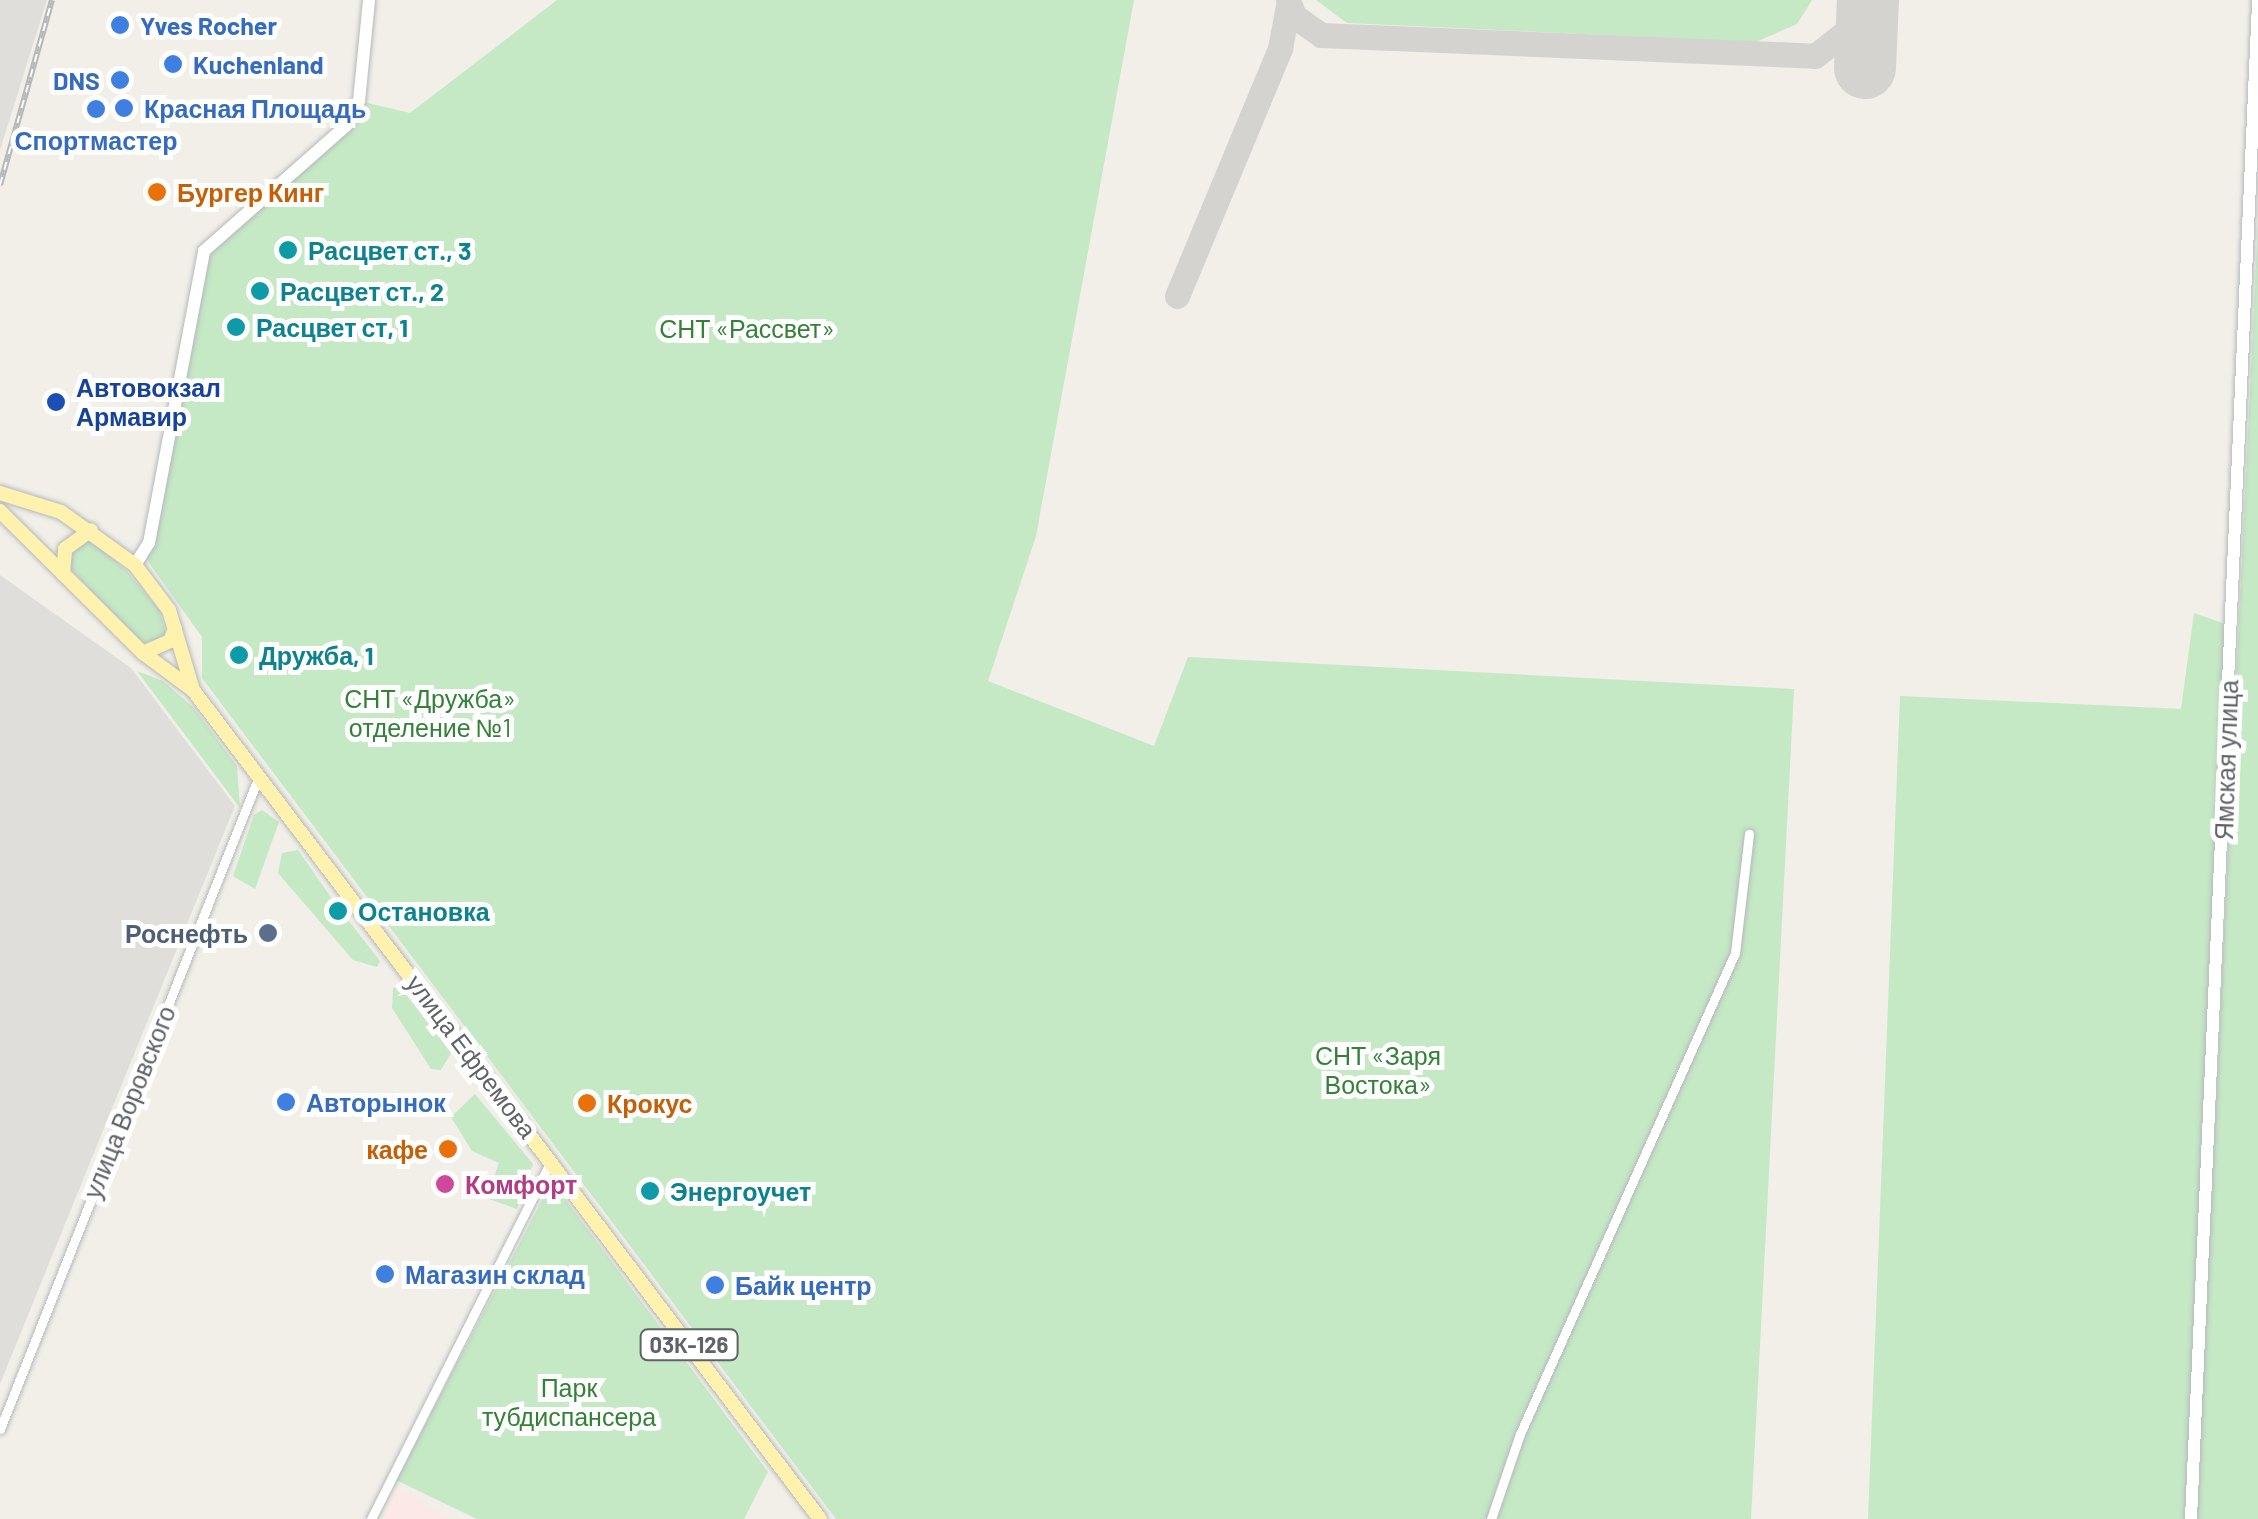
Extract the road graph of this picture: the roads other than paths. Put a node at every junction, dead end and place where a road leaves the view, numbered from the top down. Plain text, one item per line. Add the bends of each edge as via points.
1 (370, 0) edge
2 (2258, 0) edge
3 (2257, 17) edge
4 (0, 494) edge
5 (0, 511) edge
6 (91, 530) junction
7 (135, 565) junction
8 (63, 574) junction
9 (176, 628) junction
10 (143, 653) junction
11 (193, 690) junction
12 (259, 776) junction
13 (1750, 834) dead end
14 (552, 1161) junction
15 (0, 1428) edge
16 (371, 1519) edge
17 (820, 1519) edge
18 (1491, 1519) edge
19 (2191, 1519) edge

1 - 7 street via 359,101 346,126 204,251 150,544
2 - 3 street, Ямская улица
3 - 19 street, Ямская улица
4 - 6 main road, улица Ефремова / 03К-126 via 61,512
5 - 8 main road, улица Ефремова / 03К-126
6 - 7 main road, улица Ефремова / 03К-126
6 - 8 main road via 65,549
7 - 9 main road, улица Ефремова / 03К-126
8 - 10 main road, улица Ефремова / 03К-126
9 - 10 main road via 170,641
9 - 11 main road, улица Ефремова / 03К-126
10 - 11 main road, улица Ефремова / 03К-126
11 - 12 main road, улица Ефремова / 03К-126
12 - 14 main road, улица Ефремова / 03К-126
12 - 15 street, улица Воровского
13 - 18 street via 1735,953 1520,1434
14 - 16 street
14 - 17 main road, улица Ефремова / 03К-126

